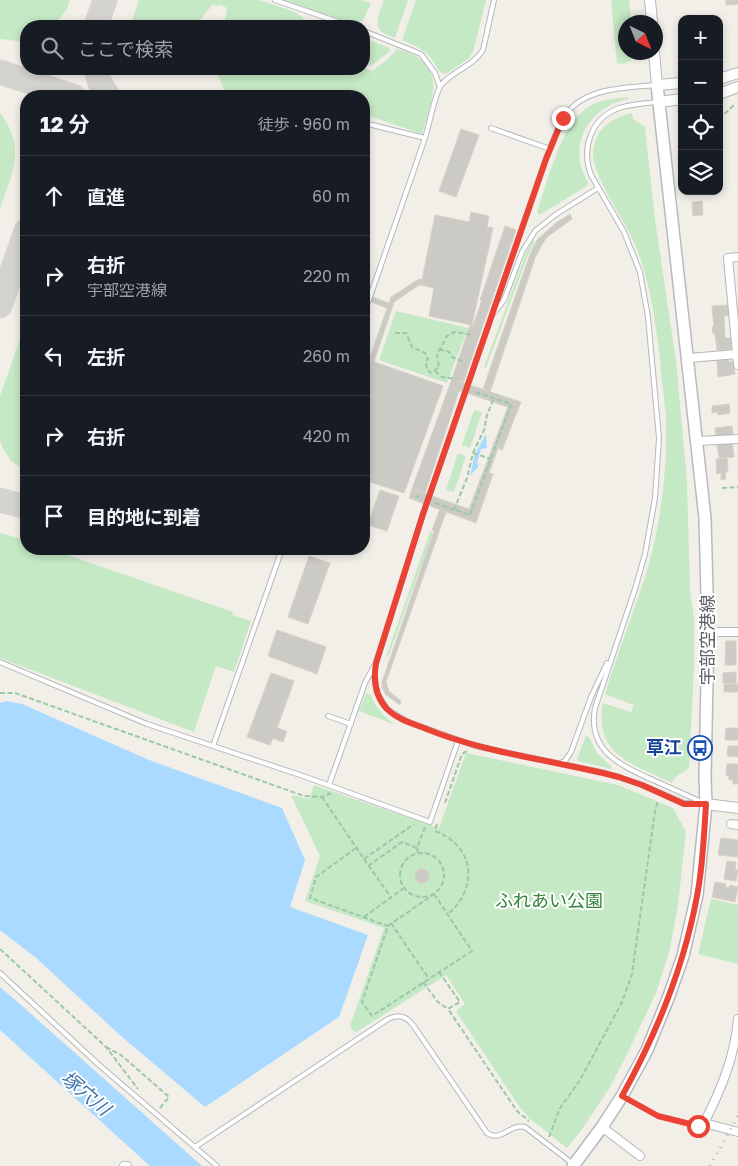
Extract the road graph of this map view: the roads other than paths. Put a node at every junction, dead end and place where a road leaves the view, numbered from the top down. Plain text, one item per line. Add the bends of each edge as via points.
1 (275, 0) edge
2 (494, 0) edge
3 (650, 0) edge
4 (651, 15) edge
5 (333, 20) edge
6 (370, 33) edge
7 (655, 60) edge
8 (738, 73) edge
9 (723, 78) edge
10 (678, 83) edge
11 (657, 85) junction
12 (738, 86) edge
13 (440, 87) junction
14 (723, 92) edge
15 (678, 100) edge
16 (659, 102) junction
17 (370, 124) edge
18 (492, 128) dead end
19 (425, 138) junction
20 (550, 149) junction
21 (598, 188) junction
22 (738, 258) edge
23 (370, 297) edge
24 (492, 314) junction
25 (738, 354) edge
26 (688, 358) junction
27 (738, 365) edge
28 (738, 438) edge
29 (697, 441) junction
30 (280, 555) edge
31 (708, 632) junction
32 (738, 632) edge
33 (615, 647) junction
34 (0, 662) edge
35 (376, 663) junction
36 (328, 716) dead end
37 (351, 724) junction
38 (458, 741) junction
39 (213, 746) junction
40 (557, 763) junction
41 (329, 786) junction
42 (706, 804) junction
43 (738, 808) edge
44 (0, 972) edge
45 (738, 1018) edge
46 (602, 1127) junction
47 (738, 1132) edge
48 (195, 1147) junction
49 (640, 1156) dead end
50 (574, 1165) edge
51 (218, 1166) edge

1 - 5 lane
2 - 13 lane via 479,57
3 - 4 street
6 - 13 lane via 421,54 435,73
7 - 11 street
8 - 9 street
10 - 11 street
11 - 16 main road, 宇部空港線
11 - 20 lane via 601,92 578,102 563,118
12 - 14 street
13 - 19 lane
15 - 16 street
16 - 21 lane via 621,108 599,122 589,140 586,157
16 - 26 main road, 宇部空港線
17 - 19 lane
18 - 20 lane
19 - 23 lane
20 - 24 lane
21 - 24 lane via 535,231 522,252 504,300
21 - 33 lane via 624,232 640,272 648,317 658,429 648,540
22 - 25 street via 728,258
24 - 35 lane
25 - 26 street
25 - 27 street
26 - 29 main road, 宇部空港線
28 - 29 street
29 - 31 main road, 宇部空港線 via 705,518
30 - 39 lane
31 - 32 street
31 - 42 main road, 宇部空港線
33 - 40 lane via 571,752 565,761
33 - 42 lane via 593,717 600,745 610,757 625,766
34 - 39 lane via 147,724
35 - 37 lane
35 - 38 lane via 374,685 387,709 406,721
36 - 37 lane
37 - 41 lane
38 - 40 lane
38 - 41 lane via 430,822
39 - 41 lane
40 - 42 lane via 630,780 684,804
42 - 43 street
42 - 46 main road, 宇部空港線 via 697,895 683,956 647,1050
44 - 48 lane via 99,1065
45 - 47 street via 727,1072 704,1123
46 - 49 street
46 - 50 main road, 宇部空港線
48 - 50 lane via 388,1019 399,1016 413,1025 487,1133 499,1136 517,1126 525,1127
48 - 51 lane

